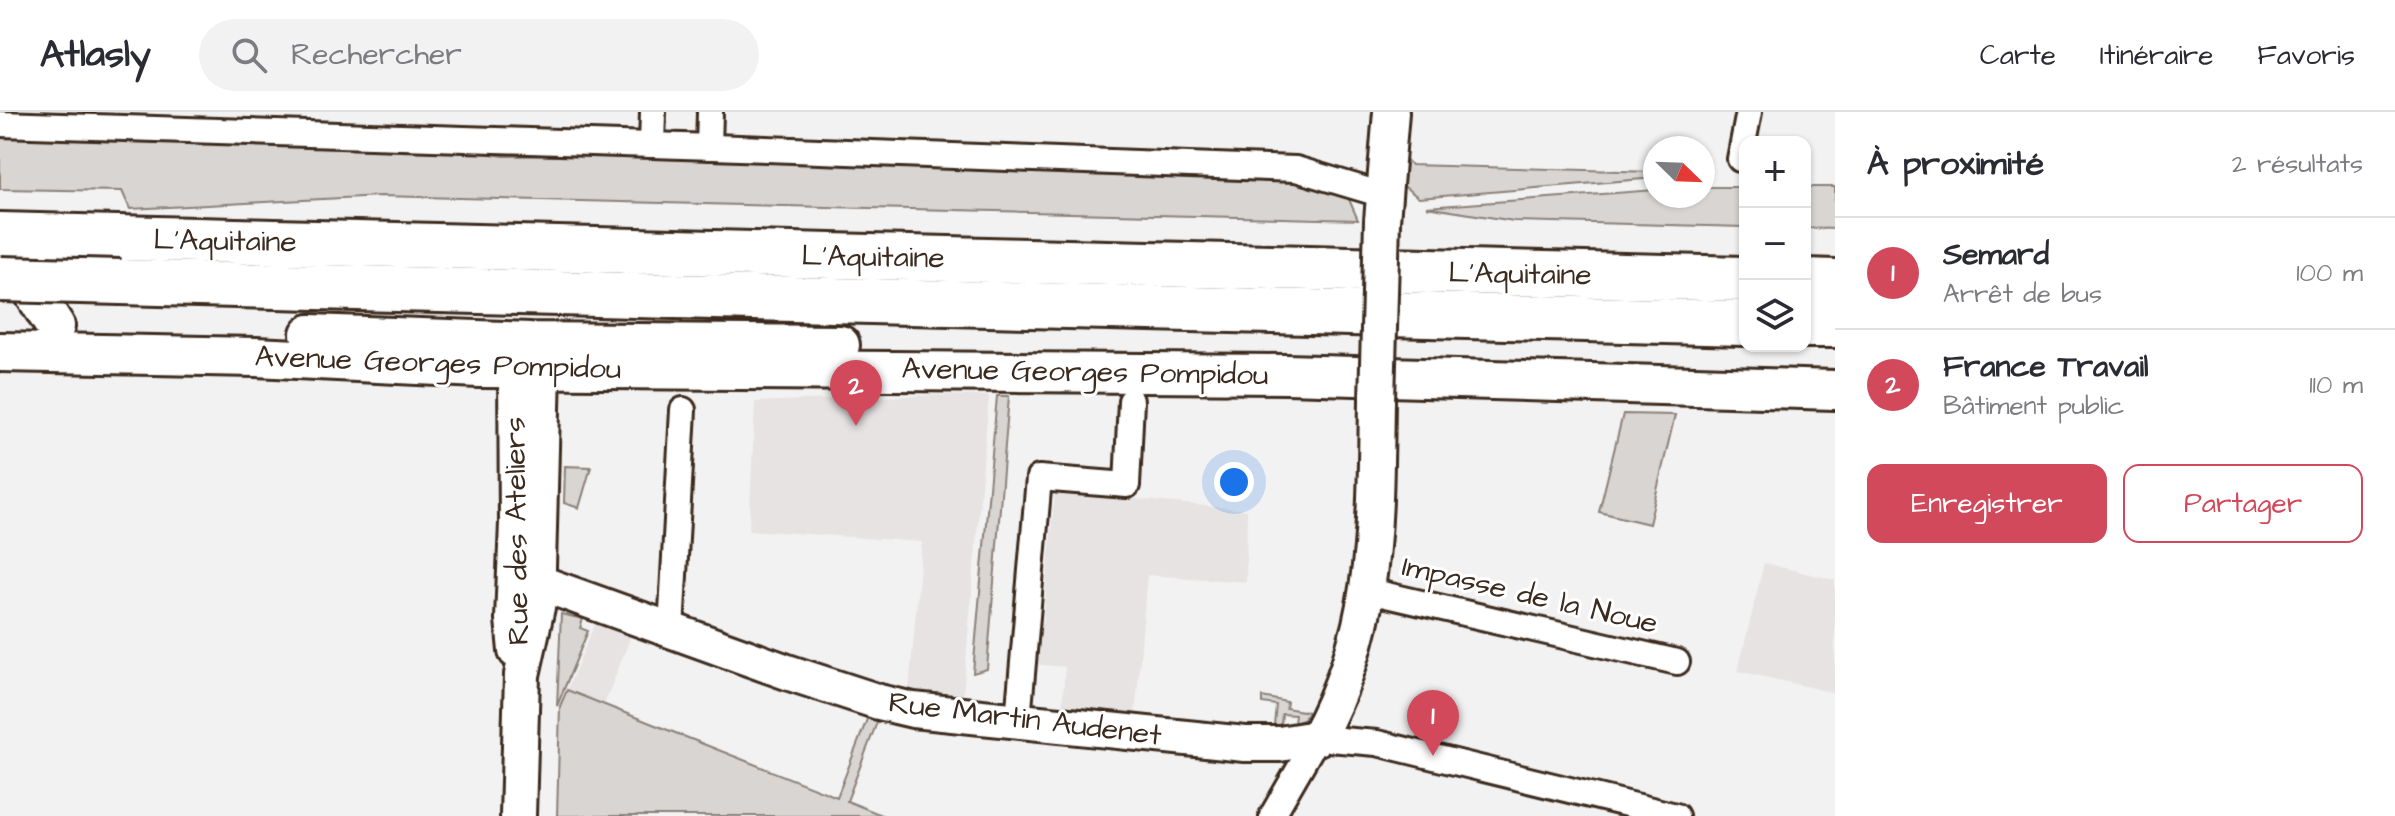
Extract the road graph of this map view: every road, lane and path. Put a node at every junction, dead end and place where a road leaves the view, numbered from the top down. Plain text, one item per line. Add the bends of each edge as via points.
1 (653, 112) edge
2 (710, 112) edge
3 (1391, 112) edge
4 (1749, 112) edge
5 (90, 120) edge
6 (154, 121) edge
7 (229, 122) edge
8 (0, 124) edge
9 (318, 124) edge
10 (1744, 136) edge
11 (652, 145) junction
12 (709, 147) junction
13 (1383, 208) junction
14 (0, 235) edge
15 (0, 255) edge
16 (0, 279) edge
17 (1739, 279) edge
18 (1811, 281) edge
19 (1835, 282) edge
20 (1739, 323) edge
21 (0, 325) edge
22 (1811, 325) edge
23 (1835, 325) edge
24 (55, 326) junction
25 (0, 352) edge
26 (530, 360) junction
27 (1835, 367) edge
28 (1835, 390) edge
29 (1131, 401) dead end
30 (683, 410) dead end
31 (526, 579) junction
32 (1369, 591) junction
33 (671, 630) junction
34 (1677, 662) dead end
35 (1018, 720) junction
36 (1317, 738) junction
37 (1668, 815) edge
38 (518, 816) edge
39 (1272, 816) edge

1 - 11 street
2 - 12 street
3 - 13 street
4 - 10 street
5 - 6 street
5 - 8 street
6 - 7 street
7 - 9 street
9 - 11 street
11 - 12 street
12 - 13 street via 1296,169
13 - 32 street, bridge
14 - 17 highway, L'Aquitaine
15 - 24 main road via 16,265
16 - 20 highway, L'Aquitaine, bridge
18 - 19 highway
21 - 24 main road, Avenue Georges Pompidou
22 - 23 highway
24 - 26 main road, Avenue Georges Pompidou via 255,331
25 - 26 main road, Avenue Georges Pompidou
26 - 27 main road, Avenue Georges Pompidou via 737,343
26 - 28 main road, Avenue Georges Pompidou
26 - 31 street, Rue des Ateliers
29 - 35 street via 1127,485 1039,478
30 - 33 street
31 - 33 street, Rue Martin Audenet
31 - 38 street, Rue des Ateliers via 513,633 522,675
32 - 34 street, Impasse de la Noue
32 - 36 street via 1347,676
33 - 35 street, Rue Martin Audenet via 879,702
35 - 36 street, Rue Martin Audenet via 1245,744
36 - 37 street via 1377,743
36 - 39 street

